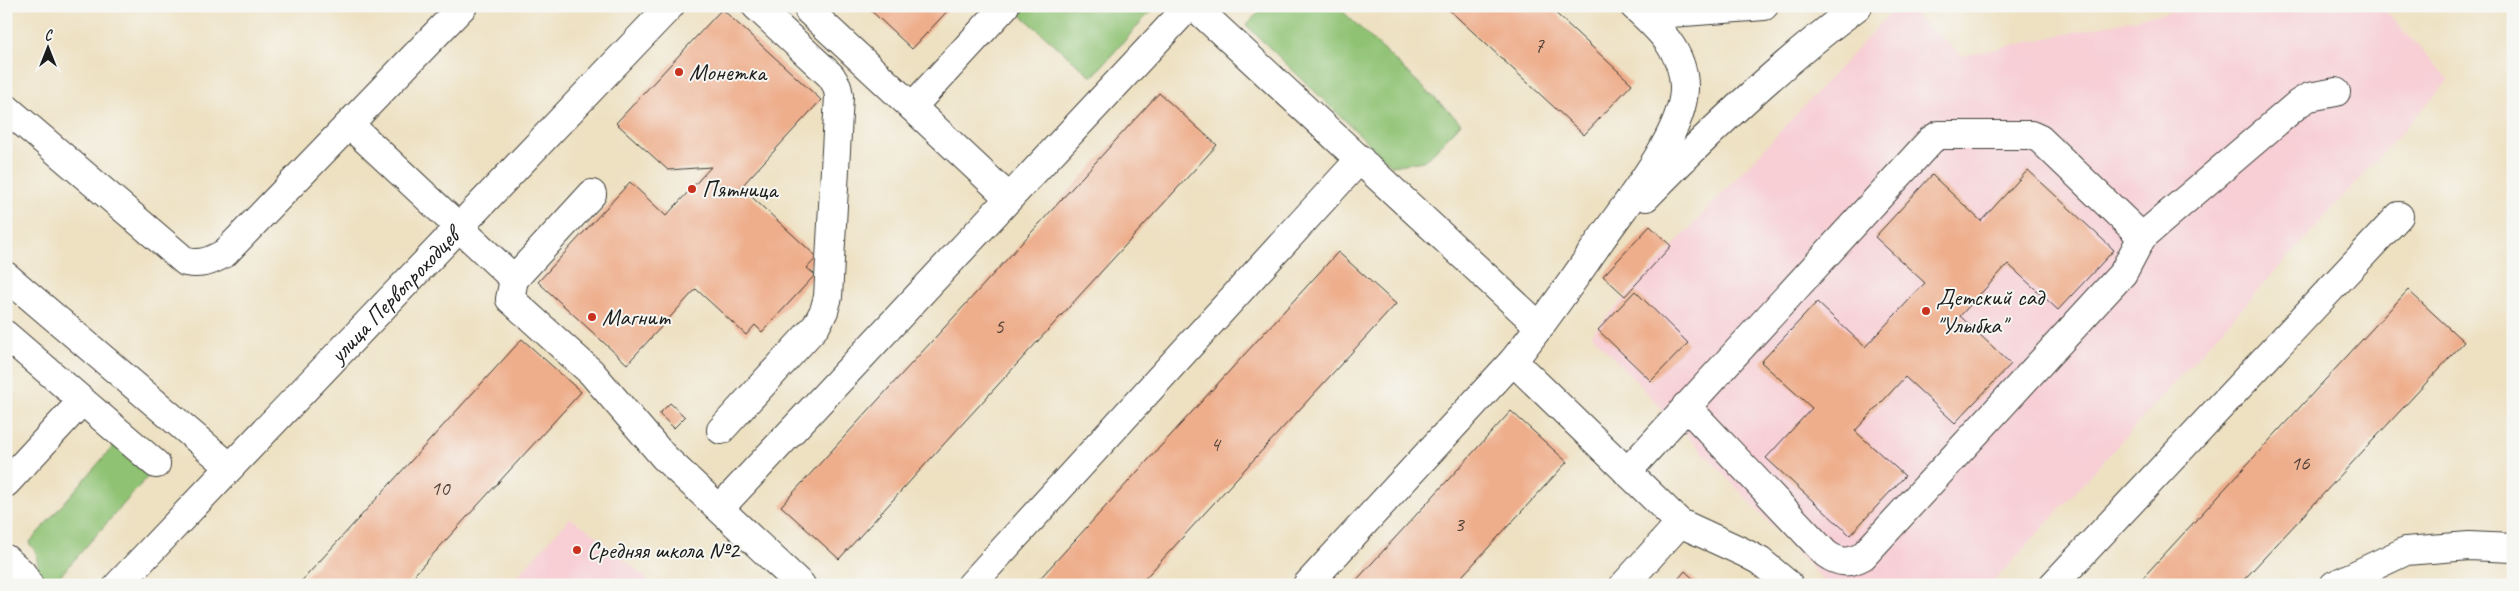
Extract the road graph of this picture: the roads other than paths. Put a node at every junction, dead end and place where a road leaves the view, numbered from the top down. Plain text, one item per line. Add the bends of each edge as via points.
1 (463, 6) edge
2 (670, 6) edge
3 (756, 6) edge
4 (1005, 6) edge
5 (1189, 6) edge
6 (1194, 6) edge
7 (1764, 6) edge
8 (1858, 6) edge
9 (811, 8) edge
10 (1639, 11) edge
11 (786, 34) junction
12 (2336, 92) dead end
13 (912, 107) junction
14 (6, 108) edge
15 (350, 125) junction
16 (1360, 159) junction
17 (592, 194) dead end
18 (1009, 198) junction
19 (2399, 216) dead end
20 (458, 226) junction
21 (2142, 237) junction
22 (1593, 252) junction
23 (6, 276) edge
24 (514, 279) junction
25 (1540, 327) junction
26 (6, 335) edge
27 (1513, 361) junction
28 (82, 401) junction
29 (1686, 406) junction
30 (721, 430) dead end
31 (156, 464) dead end
32 (230, 467) junction
33 (1627, 472) junction
34 (6, 483) edge
35 (720, 508) junction
36 (1680, 523) junction
37 (2513, 548) edge
38 (6, 559) edge
39 (29, 585) edge
40 (118, 585) edge
41 (801, 585) edge
42 (971, 585) edge
43 (1307, 585) edge
44 (1624, 585) edge
45 (1789, 585) edge
46 (2053, 585) edge
47 (2334, 585) edge

1 - 15 street
2 - 20 street, улица Первопроходцев
3 - 11 street
4 - 13 street
5 - 18 street
6 - 16 street
7 - 10 street
8 - 22 street via 1817,37 1696,145
9 - 11 street
9 - 13 street
10 - 22 street via 1671,43 1682,67 1684,89 1677,119 1649,171
11 - 30 street via 831,76 839,96 828,297 816,326
12 - 21 street via 2309,97 2300,103
13 - 18 street
14 - 15 street via 186,262 198,265 224,253
15 - 20 street
16 - 25 street
16 - 42 street
17 - 24 street
18 - 35 street
19 - 46 street
20 - 24 street
20 - 32 street, улица Первопроходцев
21 - 29 street via 2031,134 1939,135
21 - 29 street via 2123,273 1863,556 1855,560 1844,562 1826,554
22 - 25 street
23 - 32 street
24 - 35 street via 510,299 590,372 664,457
25 - 27 street
26 - 28 street
27 - 33 street
27 - 43 street
28 - 31 street
28 - 34 street
29 - 33 street
32 - 40 street, улица Первопроходцев
33 - 36 street
35 - 41 street
36 - 44 street
36 - 45 street via 1760,561
37 - 47 street via 2469,546 2406,551
38 - 39 street via 22,573

